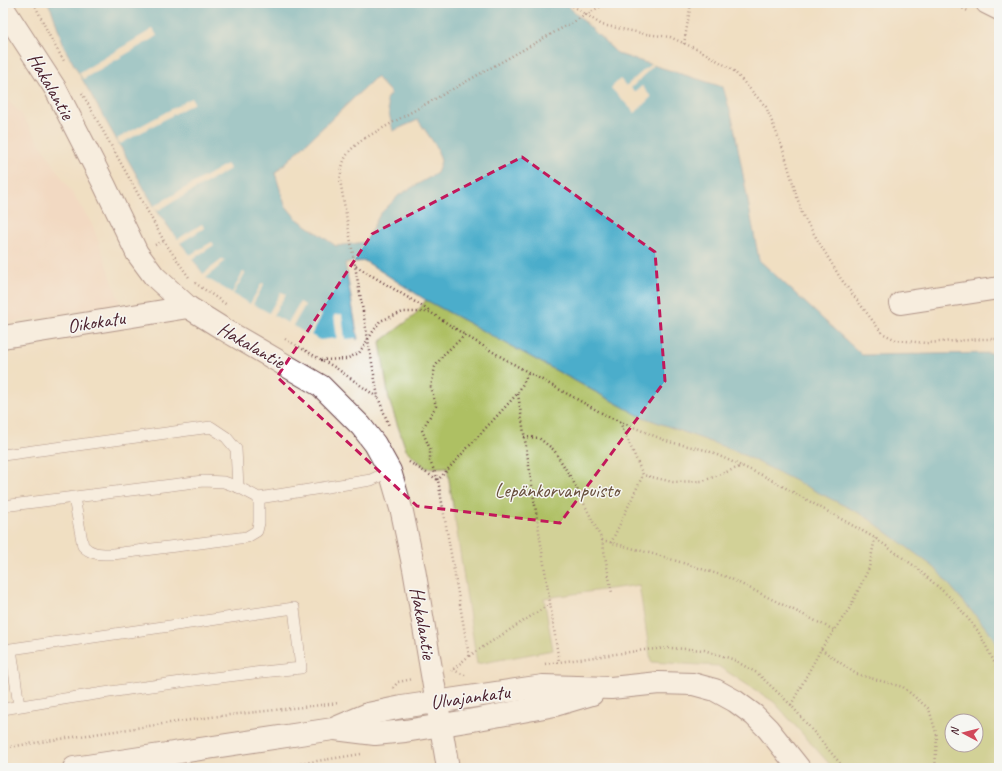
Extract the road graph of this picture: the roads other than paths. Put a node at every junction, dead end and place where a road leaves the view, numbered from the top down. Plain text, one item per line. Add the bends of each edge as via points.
1 (987, 3) edge
2 (3, 8) edge
3 (999, 9) edge
4 (999, 288) edge
5 (901, 304) dead end
6 (188, 307) junction
7 (3, 337) edge
8 (3, 455) edge
9 (398, 465) junction
10 (238, 487) junction
11 (74, 498) junction
12 (258, 498) junction
13 (3, 506) edge
14 (611, 688) junction
15 (437, 702) junction
16 (19, 706) junction
17 (3, 709) edge
18 (441, 726) junction
19 (333, 729) junction
20 (74, 768) edge
21 (448, 768) edge
22 (799, 768) edge

1 - 3 street
2 - 6 street, Hakalantie via 55,88 137,253 154,276
4 - 5 street
6 - 7 street, Oikokatu
6 - 9 street, Hakalantie via 322,386 362,426 375,444
8 - 10 lane via 211,427 226,437 236,449
9 - 12 lane via 371,480
9 - 15 street, Hakalantie via 402,512 442,672
10 - 11 lane via 224,482 203,481
10 - 12 lane
11 - 12 lane via 83,546 95,554 113,554 247,537 257,531
11 - 13 lane
14 - 15 street, Ulvajankatu via 543,686
14 - 18 street, Ulvajankatu via 555,705
14 - 22 street, Ulvajankatu via 659,683 692,684 715,690 754,715
15 - 18 street, Hakalantie
15 - 19 street, Ulvajankatu via 368,714
16 - 16 lane via 214,676 301,668 294,608 11,649
16 - 17 lane
18 - 19 street, Ulvajankatu via 375,734
18 - 21 street, Hakalantie
19 - 20 street, Ulvajankatu

